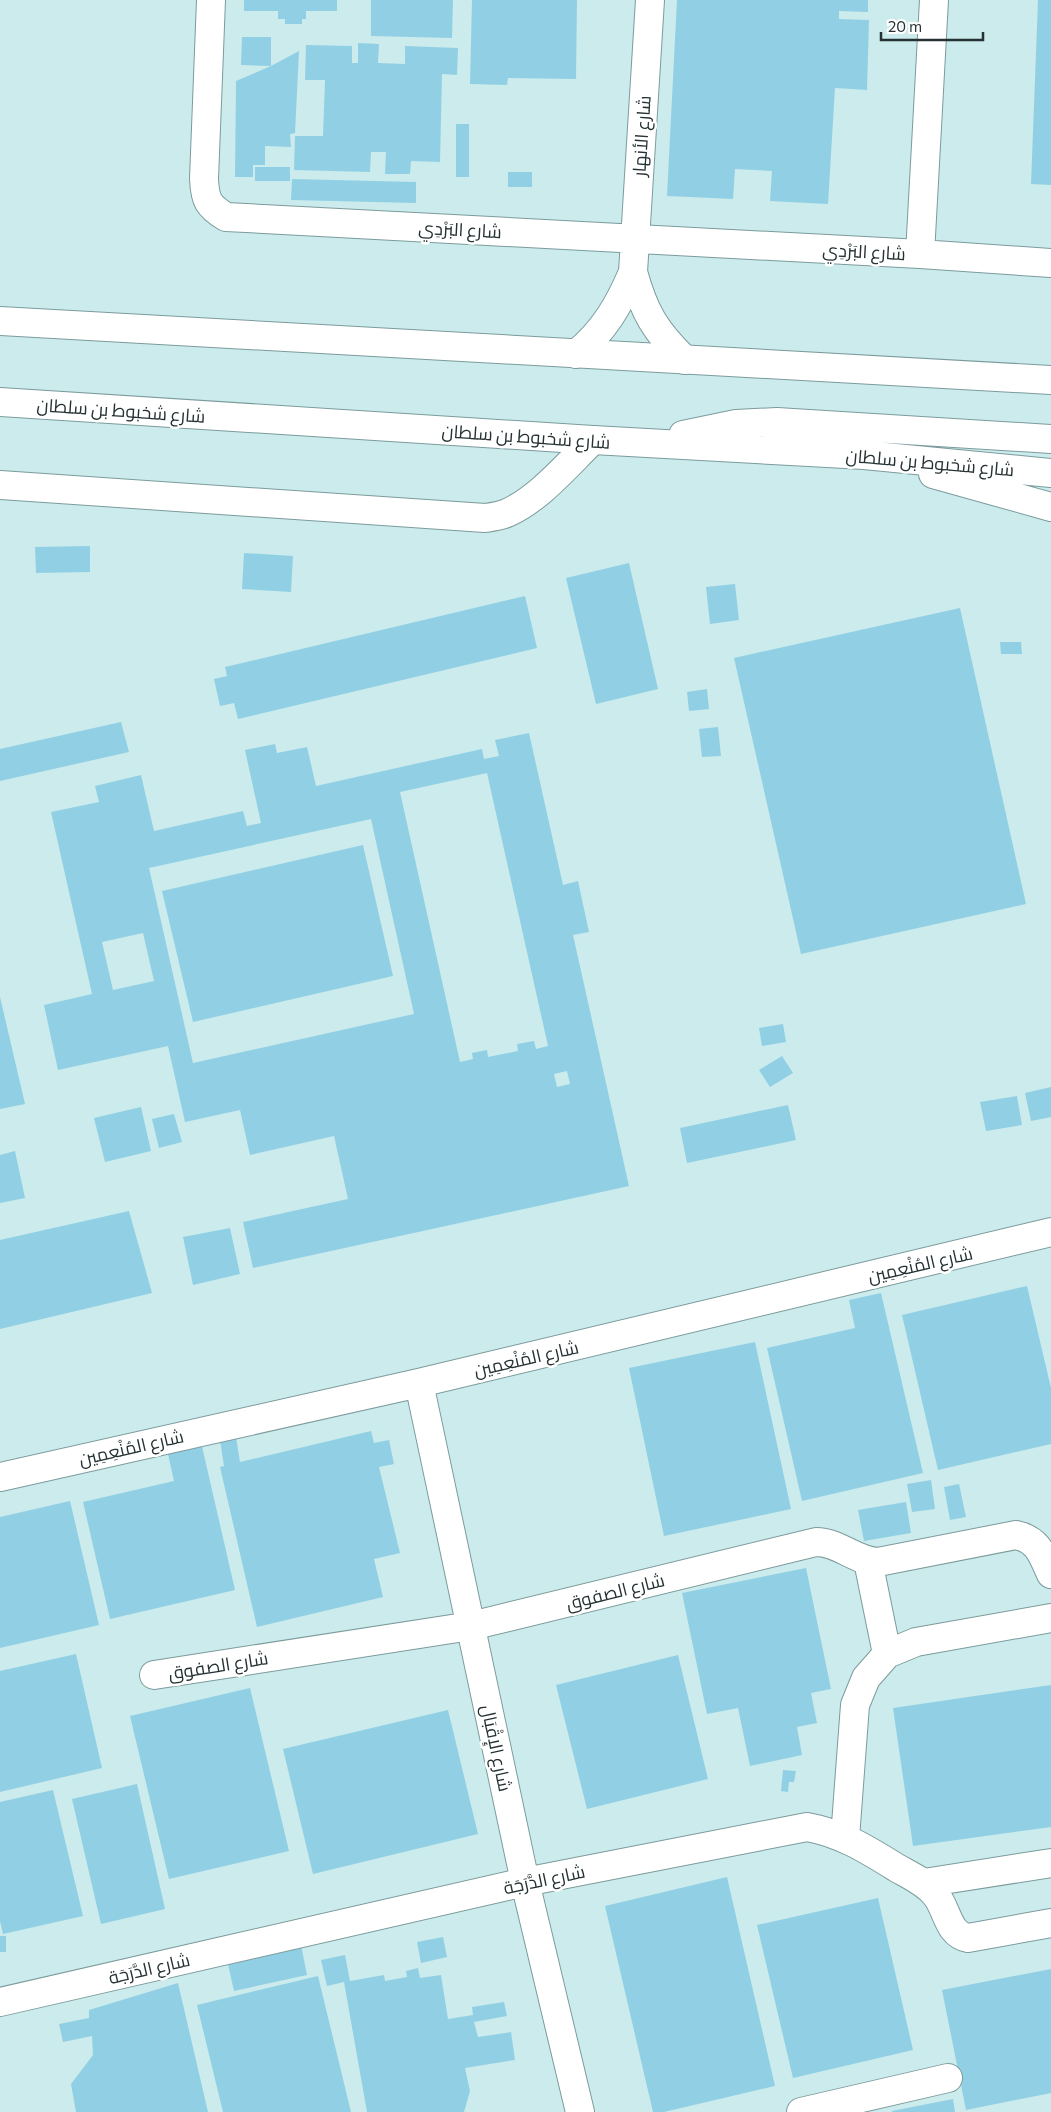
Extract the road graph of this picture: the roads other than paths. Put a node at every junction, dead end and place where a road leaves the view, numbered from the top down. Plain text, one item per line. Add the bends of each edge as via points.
1 (211, 0) edge
2 (650, 0) edge
3 (934, 0) edge
4 (635, 238) junction
5 (920, 254) junction
6 (1051, 263) edge
7 (633, 272) junction
8 (0, 321) edge
9 (576, 354) junction
10 (684, 360) junction
11 (1051, 380) edge
12 (0, 402) edge
13 (1051, 439) edge
14 (593, 440) junction
15 (658, 443) junction
16 (864, 455) junction
17 (1051, 473) edge
18 (0, 485) edge
19 (1051, 507) edge
20 (1051, 1232) edge
21 (419, 1383) junction
22 (0, 1476) edge
23 (868, 1561) junction
24 (1051, 1574) edge
25 (1051, 1618) edge
26 (471, 1626) junction
27 (888, 1654) junction
28 (154, 1675) dead end
29 (845, 1838) junction
30 (1051, 1863) edge
31 (525, 1882) junction
32 (924, 1884) junction
33 (1051, 1923) edge
34 (0, 2002) edge
35 (948, 2078) dead end
36 (580, 2112) edge
37 (800, 2112) edge

1 - 4 street, شارع البَرْدِي via 205,195 213,209 226,217
2 - 4 street, شارع الأنهار
3 - 5 street, شارع البَرْدِي
4 - 5 street, شارع البَرْدِي
4 - 7 street, شارع الأنهار
5 - 6 street, شارع البَرْدِي
7 - 9 street, شارع الأنهار via 610,318 592,341
7 - 10 street, شارع الأنهار via 651,321
8 - 9 street
9 - 10 street
10 - 11 street
12 - 14 street, شارع شخبوط بن سلطان
13 - 15 street via 777,422 736,424 696,431
14 - 15 street, شارع شخبوط بن سلطان
14 - 18 street via 520,506 485,518
15 - 16 street, شارع شخبوط بن سلطان
16 - 17 street, شارع شخبوط بن سلطان
16 - 19 street
20 - 21 street, شارع المُنْعِمِين
21 - 22 street, شارع المُنْعِمِين
21 - 26 street, شارع الإِقْبَال
23 - 24 street, شارع الصفوق via 891,1561 1016,1535 1028,1538 1036,1546
23 - 26 street, شارع الصفوق via 826,1542 816,1542
23 - 27 street
25 - 27 street via 916,1642
26 - 28 street, شارع الصفوق
26 - 31 street, شارع الإِقْبَال
27 - 29 street via 866,1678 855,1705
29 - 31 street, شارع الدَّرَجَة via 826,1830 806,1827
29 - 32 street, شارع الدَّرَجَة
30 - 32 street
31 - 34 street, شارع الدَّرَجَة
31 - 36 street, شارع الإِقْبَال
32 - 33 street, شارع الدَّرَجَة via 944,1906 959,1937
35 - 37 street

